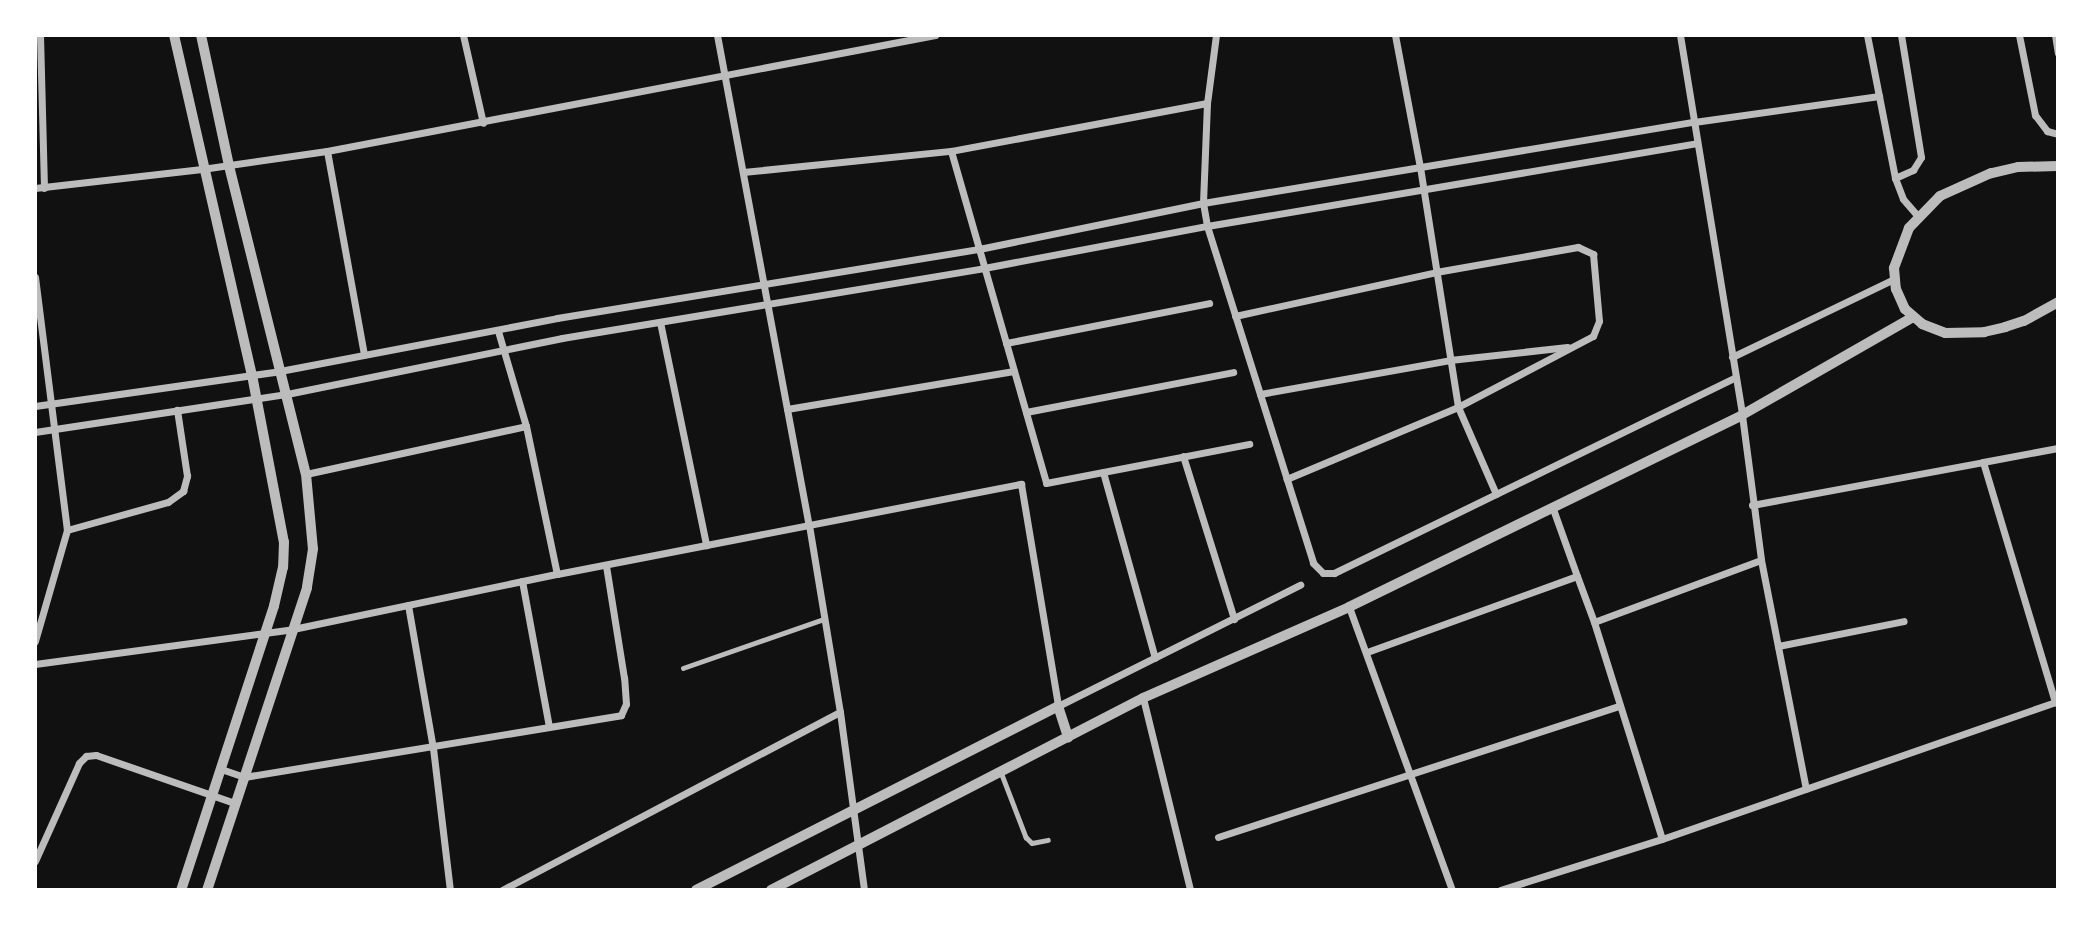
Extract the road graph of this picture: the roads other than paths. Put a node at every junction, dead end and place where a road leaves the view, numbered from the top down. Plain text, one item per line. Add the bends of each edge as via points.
1 (40, 35) edge
2 (174, 35) edge
3 (201, 35) edge
4 (463, 35) edge
5 (717, 35) edge
6 (935, 35) edge
7 (1216, 35) edge
8 (1395, 35) edge
9 (1680, 35) edge
10 (1867, 35) edge
11 (1901, 35) edge
12 (2019, 35) edge
13 (2055, 35) edge
14 (920, 36) edge
15 (2058, 53) edge
16 (725, 76) junction
17 (1879, 96) junction
18 (1207, 103) junction
19 (1694, 122) junction
20 (483, 123) junction
21 (2058, 134) edge
22 (1698, 143) junction
23 (951, 150) junction
24 (327, 151) junction
25 (229, 166) junction
26 (2058, 166) edge
27 (1420, 167) junction
28 (202, 169) junction
29 (743, 172) junction
30 (1895, 178) junction
31 (35, 188) edge
32 (44, 188) junction
33 (1424, 189) junction
34 (1203, 203) junction
35 (1917, 216) junction
36 (1207, 226) junction
37 (979, 250) junction
38 (984, 268) junction
39 (1436, 272) junction
40 (35, 277) edge
41 (1894, 279) junction
42 (764, 284) junction
43 (2058, 302) edge
44 (1209, 303) dead end
45 (768, 304) junction
46 (1236, 316) junction
47 (1913, 317) junction
48 (660, 322) junction
49 (498, 331) junction
50 (1006, 343) junction
51 (1574, 346) junction
52 (505, 349) junction
53 (364, 355) junction
54 (1732, 357) junction
55 (1450, 360) junction
56 (1014, 370) junction
57 (280, 371) junction
58 (1233, 372) dead end
59 (253, 375) junction
60 (1736, 377) junction
61 (287, 394) junction
62 (1260, 394) junction
63 (257, 398) junction
64 (52, 404) junction
65 (35, 407) edge
66 (1458, 407) junction
67 (787, 409) junction
68 (177, 410) junction
69 (1026, 412) junction
70 (1742, 415) junction
71 (526, 426) junction
72 (56, 429) junction
73 (35, 432) edge
74 (1249, 444) dead end
75 (2058, 448) edge
76 (1183, 456) junction
77 (1983, 462) junction
78 (1103, 472) junction
79 (306, 474) junction
80 (1287, 479) junction
81 (1496, 494) junction
82 (1752, 505) junction
83 (1553, 509) junction
84 (809, 525) junction
85 (67, 530) junction
86 (706, 545) junction
87 (1761, 560) junction
88 (606, 565) junction
89 (557, 574) junction
90 (1577, 576) junction
91 (522, 582) junction
92 (1300, 585) dead end
93 (408, 605) junction
94 (1349, 607) junction
95 (825, 619) junction
96 (1234, 619) junction
97 (1904, 621) dead end
98 (1594, 622) junction
99 (293, 629) junction
100 (265, 633) junction
101 (35, 641) edge
102 (1778, 646) junction
103 (1367, 652) junction
104 (1155, 658) junction
105 (35, 664) edge
106 (683, 668) dead end
107 (1143, 698) junction
108 (2057, 701) edge
109 (1058, 706) junction
110 (1619, 706) junction
111 (840, 712) junction
112 (549, 727) junction
113 (1068, 737) junction
114 (433, 748) junction
115 (221, 769) junction
116 (1001, 772) junction
117 (1409, 775) junction
118 (244, 776) junction
119 (1806, 789) junction
120 (213, 795) junction
121 (235, 803) junction
122 (854, 808) junction
123 (1218, 837) dead end
124 (1662, 839) junction
125 (1048, 840) dead end
126 (859, 844) junction
127 (35, 860) edge
128 (181, 890) edge
129 (207, 890) edge
130 (450, 890) edge
131 (502, 890) edge
132 (696, 890) edge
133 (771, 890) edge
134 (864, 890) edge
135 (1190, 890) edge
136 (1452, 890) edge
137 (1500, 890) edge

1 - 32 street
2 - 28 street
3 - 25 street
4 - 20 street
5 - 16 street
6 - 14 street
7 - 18 street
8 - 27 street
9 - 19 street
10 - 17 street
11 - 30 street via 1921,157 1913,170
12 - 21 street via 2035,115 2047,131
13 - 15 street
14 - 16 street
16 - 20 street
16 - 29 street
17 - 19 street
17 - 30 street
18 - 23 street
18 - 34 street
19 - 22 street
19 - 27 street
20 - 24 street
22 - 33 street
22 - 54 street
23 - 29 street
23 - 37 street
24 - 25 street
24 - 53 street
25 - 28 street
25 - 57 street
26 - 35 street via 1991,173 1940,196
27 - 33 street
27 - 34 street
28 - 32 street
28 - 59 street
29 - 42 street
30 - 35 street via 1903,199
31 - 32 street
33 - 36 street
33 - 39 street
34 - 36 street
34 - 37 street
35 - 41 street via 1902,241
36 - 38 street
36 - 46 street
37 - 38 street
37 - 42 street
38 - 45 street
38 - 50 street
39 - 46 street
39 - 51 street via 1578,247 1593,254 1599,321 1593,336
39 - 55 street
40 - 64 street
41 - 47 street via 1899,299
41 - 54 street
42 - 45 street
42 - 49 street
43 - 47 street via 2024,321 1984,332 1945,332
44 - 50 street
45 - 48 street
45 - 67 street
46 - 62 street
47 - 70 street
48 - 52 street
48 - 86 street
49 - 52 street
49 - 53 street
50 - 56 street
51 - 55 street
51 - 66 street
52 - 61 street
52 - 71 street
53 - 57 street
54 - 60 street
55 - 62 street
55 - 66 street
56 - 67 street
56 - 69 street
57 - 59 street
57 - 61 street
58 - 69 street
59 - 63 street
59 - 64 street
60 - 70 street
60 - 81 street
61 - 63 street
61 - 79 street
62 - 80 street
63 - 68 street
63 - 100 street via 284,541 279,588
64 - 65 street
64 - 72 street
66 - 80 street
66 - 81 street
67 - 84 street
68 - 72 street
68 - 85 street via 187,476 183,491 168,502
69 - 78 street via 1046,483
70 - 82 street
70 - 83 street
71 - 79 street
71 - 89 street
72 - 73 street
72 - 85 street
74 - 76 street
75 - 77 street
76 - 78 street
76 - 96 street
77 - 82 street
77 - 108 street
78 - 104 street
79 - 99 street via 313,549 307,588
80 - 81 street via 1313,563 1323,573 1334,573
82 - 87 street
83 - 90 street
83 - 94 street
84 - 86 street
84 - 95 street
84 - 109 street via 1021,484
85 - 101 street
86 - 88 street
87 - 98 street
87 - 102 street
88 - 89 street
88 - 112 street via 625,710 621,715
89 - 91 street
90 - 98 street
90 - 103 street
91 - 93 street
91 - 112 street
92 - 96 street
93 - 99 street
93 - 114 street
94 - 103 street
94 - 107 street
95 - 106 lane
95 - 111 street
96 - 104 street
97 - 102 street
98 - 110 street
99 - 100 street
99 - 118 street
100 - 105 street
100 - 115 street
102 - 119 street
103 - 117 street
104 - 109 street
107 - 113 street
107 - 135 street
108 - 119 street
109 - 113 street
109 - 122 street
110 - 117 street
110 - 124 street
111 - 122 street
111 - 131 street
112 - 114 street
113 - 116 street
114 - 118 street
114 - 130 street
115 - 118 street
115 - 120 street
116 - 125 lane via 1026,838 1032,843
116 - 126 street
117 - 123 street
117 - 136 street
118 - 121 street
119 - 124 street
120 - 121 street
120 - 127 street via 96,755 86,756
120 - 128 street
121 - 129 street
122 - 126 street
122 - 132 street
124 - 137 street
126 - 133 street
126 - 134 street

